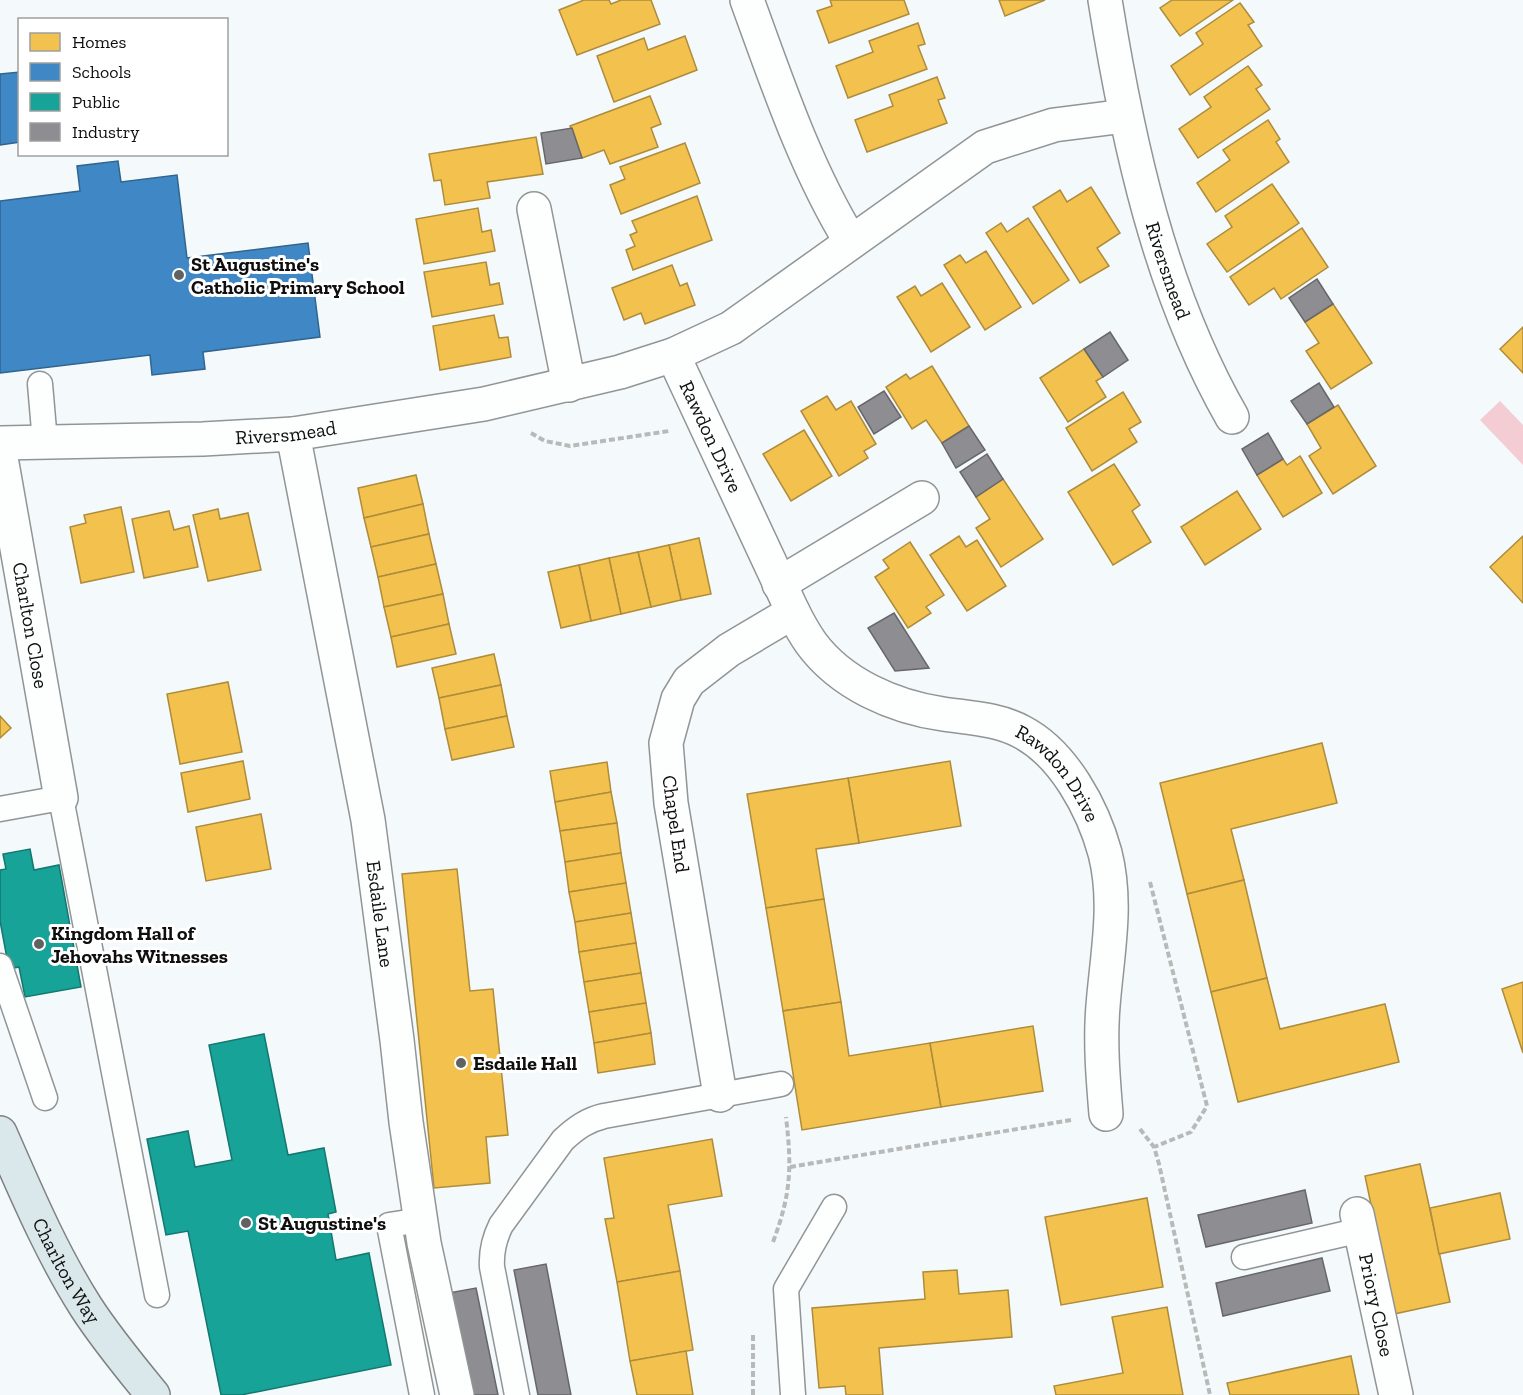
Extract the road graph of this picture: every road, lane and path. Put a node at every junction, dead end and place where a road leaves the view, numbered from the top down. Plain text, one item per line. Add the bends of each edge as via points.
1 (747, 0) edge
2 (1105, 0) edge
3 (1125, 116) junction
4 (534, 209) dead end
5 (851, 242) junction
6 (673, 355) junction
7 (40, 384) dead end
8 (569, 385) junction
9 (484, 404) junction
10 (1232, 417) dead end
11 (706, 425) junction
12 (293, 434) junction
13 (45, 442) junction
14 (0, 443) edge
15 (0, 452) edge
16 (922, 498) dead end
17 (786, 598) junction
18 (61, 798) junction
19 (0, 809) edge
20 (1148, 875) dead end
21 (0, 966) edge
22 (781, 1084) joint
23 (720, 1095) junction
24 (45, 1098) dead end
25 (1106, 1114) junction
26 (0, 1133) edge
27 (1154, 1147) junction
28 (790, 1167) junction
29 (834, 1208) dead end
30 (421, 1220) junction
31 (1359, 1222) joint
32 (771, 1248) dead end
33 (1244, 1257) dead end
34 (157, 1295) dead end
35 (753, 1331) dead end
36 (153, 1395) edge
37 (422, 1395) edge
38 (457, 1395) edge
39 (517, 1395) edge
40 (753, 1395) edge
41 (793, 1395) edge
42 (1210, 1395) edge
43 (1396, 1395) edge

1 - 5 street via 810,162
2 - 3 street, Riversmead
3 - 5 street, Riversmead via 1054,125 985,147
3 - 10 street, Riversmead via 1179,301 1204,365
4 - 8 street
5 - 6 street, Riversmead via 731,328
6 - 8 street, Riversmead
6 - 11 street, Rawdon Drive
7 - 13 lane
8 - 9 street, Riversmead
9 - 11 path via 545,441 570,446
9 - 12 street, Riversmead
11 - 17 street, Rawdon Drive
12 - 13 street, Riversmead
12 - 30 street, Esdaile Lane via 368,820
13 - 14 street, Riversmead
15 - 18 street, Charlton Close
16 - 17 street
17 - 23 street, Chapel End via 689,681 678,699 666,743 670,803
17 - 25 street, Rawdon Drive via 811,643 858,685 918,710 1002,724 1023,732 1070,777 1086,803 1105,852 1110,884 1111,943 1102,1033
18 - 19 lane
18 - 34 lane
20 - 27 path via 1207,1106 1191,1132
21 - 24 lane
22 - 23 lane
22 - 28 path
23 - 39 lane via 589,1120 563,1140 501,1225 491,1252 492,1267
25 - 27 path via 1134,1123
25 - 28 path
26 - 36 main road, Charlton Way via 33,1209 86,1308
27 - 42 path
28 - 32 path via 789,1188
29 - 41 lane via 786,1289
30 - 37 lane via 389,1225
30 - 38 street, Esdaile Lane
31 - 33 lane
31 - 43 street, Priory Close
35 - 40 path

